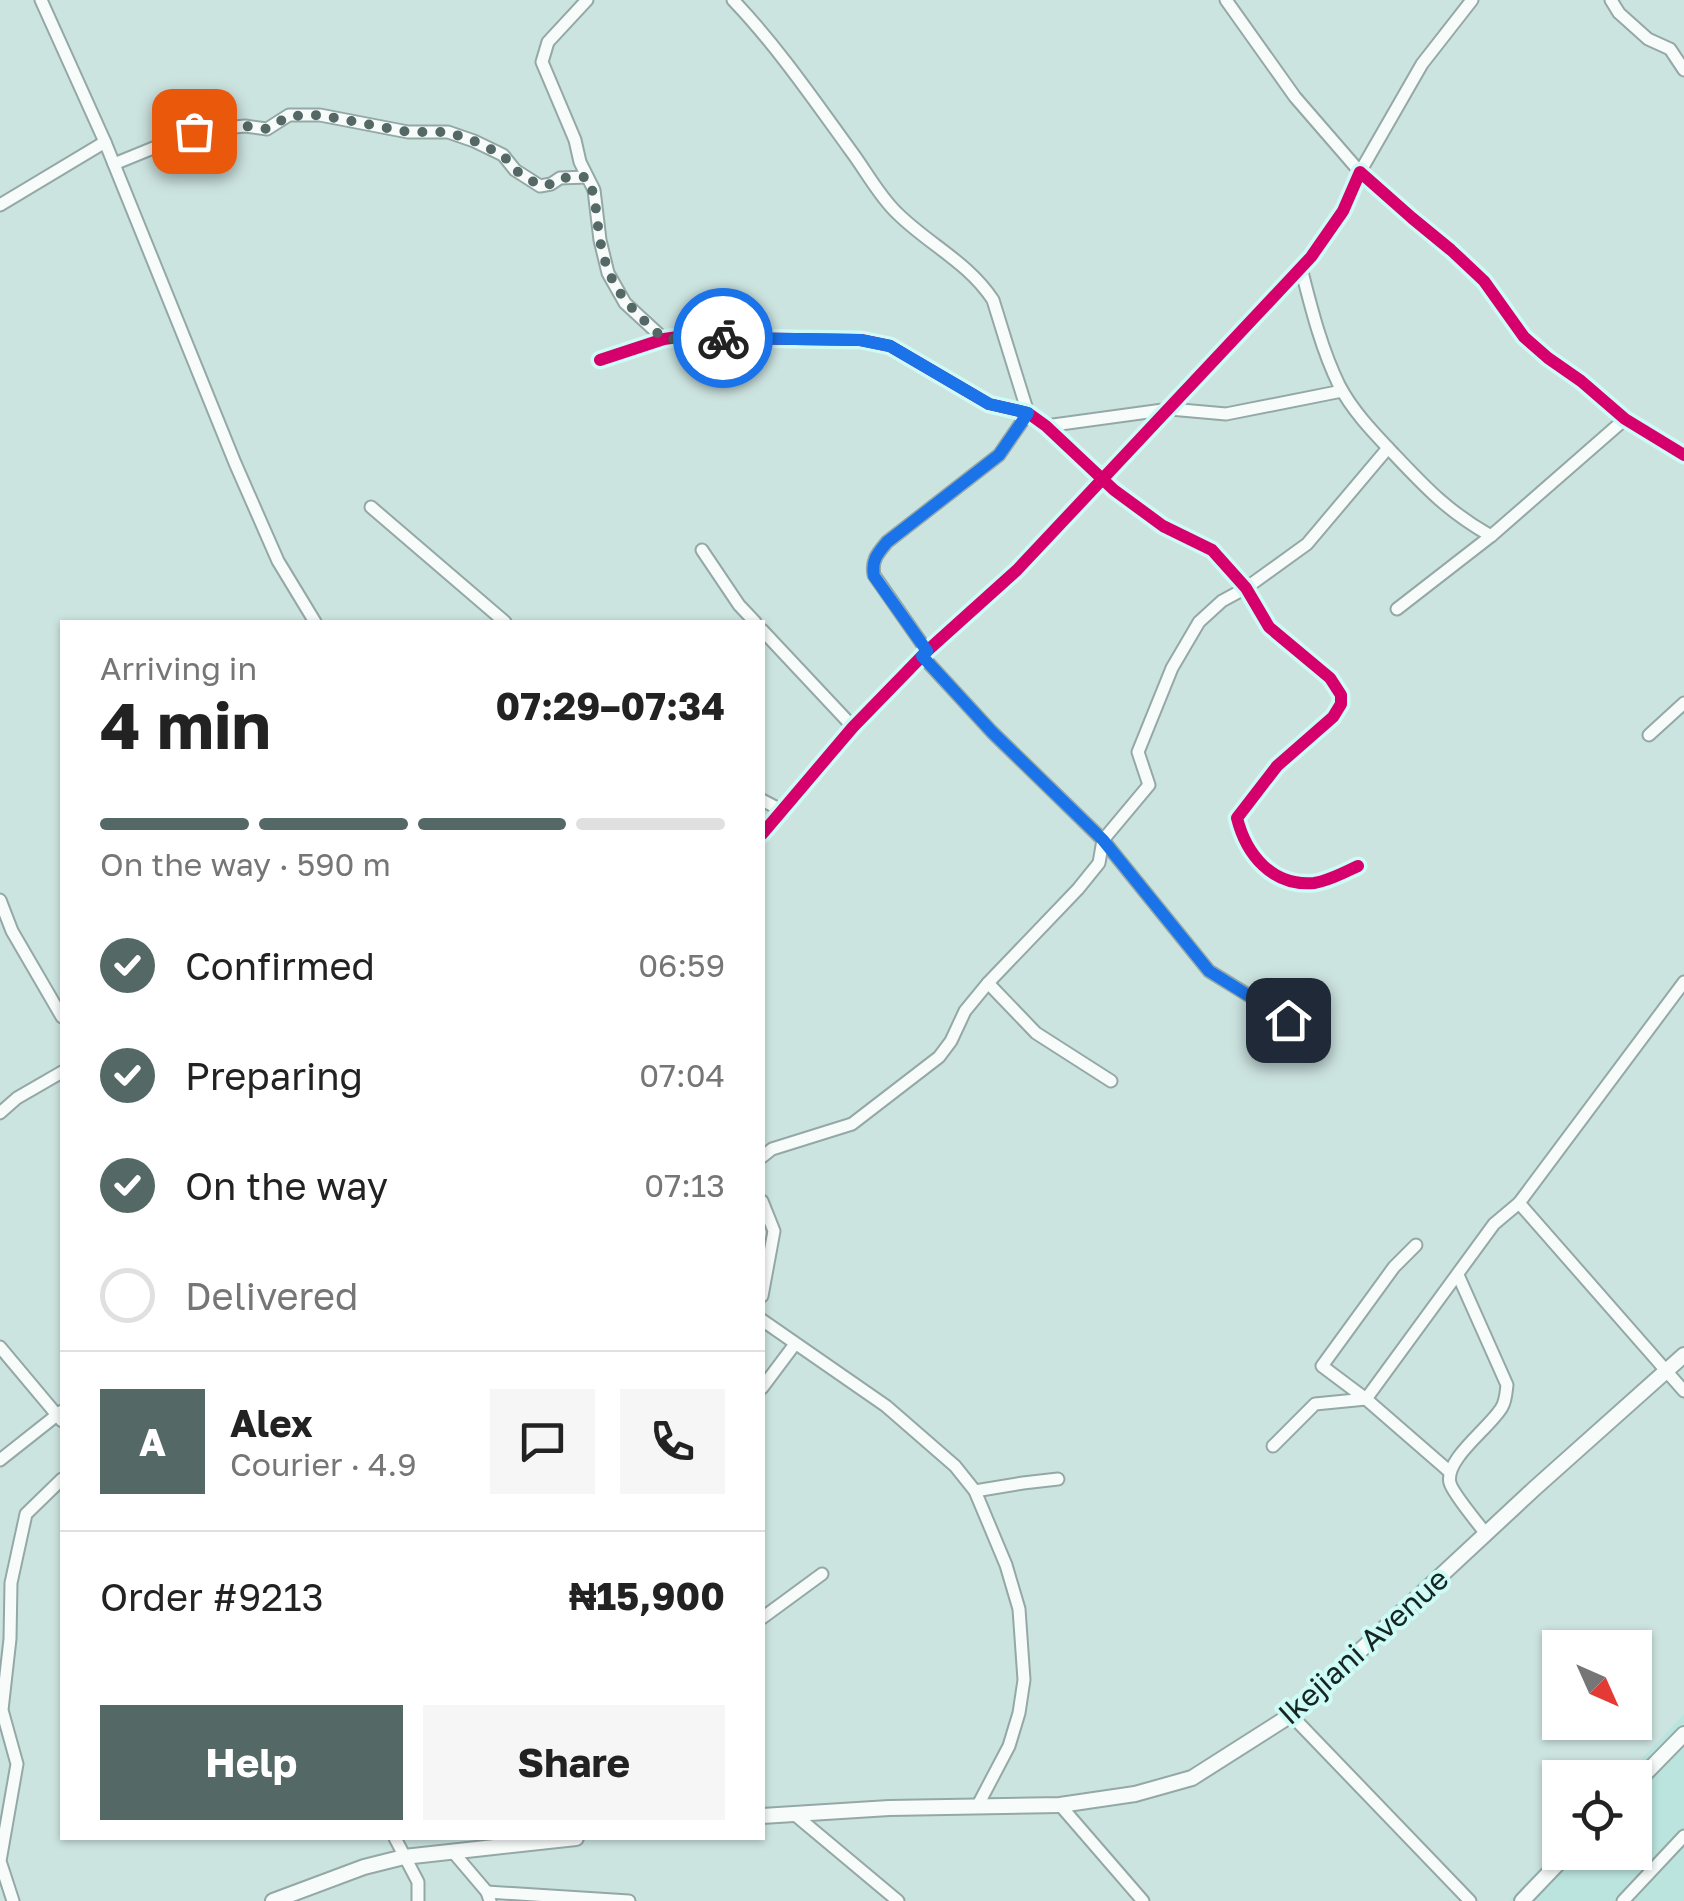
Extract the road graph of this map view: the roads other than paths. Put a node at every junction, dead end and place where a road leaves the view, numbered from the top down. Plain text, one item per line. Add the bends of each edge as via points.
1 (40, 0) edge
2 (587, 0) edge
3 (734, 0) edge
4 (1226, 0) edge
5 (1472, 0) edge
6 (1611, 0) edge
7 (1684, 70) edge
8 (105, 142) junction
9 (114, 164) junction
10 (1360, 172) junction
11 (587, 177) junction
12 (0, 206) edge
13 (1301, 268) junction
14 (664, 339) junction
15 (600, 360) dead end
16 (1342, 391) junction
17 (1170, 408) junction
18 (1028, 413) junction
19 (1625, 420) junction
20 (1046, 426) junction
21 (1388, 448) junction
22 (1684, 456) edge
23 (1102, 478) junction
24 (371, 507) dead end
25 (1491, 536) junction
26 (702, 550) dead end
27 (1246, 588) junction
28 (1397, 610) dead end
29 (314, 620) edge
30 (503, 620) edge
31 (753, 620) edge
32 (765, 633) edge
33 (924, 654) junction
34 (1684, 703) edge
35 (854, 727) junction
36 (1649, 735) dead end
37 (765, 802) edge
38 (784, 811) junction
39 (765, 831) edge
40 (1103, 840) junction
41 (1358, 866) dead end
42 (0, 900) edge
43 (1684, 982) edge
44 (988, 983) junction
45 (60, 1014) edge
46 (1315, 1036) dead end
47 (60, 1073) edge
48 (1112, 1081) dead end
49 (0, 1113) edge
50 (765, 1155) edge
51 (1518, 1203) junction
52 (765, 1209) edge
53 (1416, 1245) dead end
54 (1458, 1275) junction
55 (765, 1280) edge
56 (765, 1322) edge
57 (795, 1344) junction
58 (0, 1347) edge
59 (1684, 1355) edge
60 (1666, 1372) junction
61 (765, 1384) edge
62 (1684, 1391) edge
63 (1366, 1399) junction
64 (60, 1415) edge
65 (60, 1417) edge
66 (1274, 1446) dead end
67 (0, 1460) edge
68 (1450, 1472) junction
69 (1058, 1480) dead end
70 (60, 1481) edge
71 (975, 1491) junction
72 (1486, 1534) junction
73 (822, 1574) dead end
74 (765, 1616) edge
75 (1291, 1714) junction
76 (1684, 1734) edge
77 (1652, 1767) edge
78 (978, 1805) junction
79 (1060, 1805) junction
80 (794, 1814) junction
81 (765, 1816) edge
82 (1684, 1836) edge
83 (396, 1840) edge
84 (558, 1840) edge
85 (453, 1852) junction
86 (404, 1857) junction
87 (1552, 1870) edge
88 (488, 1897) edge
89 (13, 1901) edge
90 (273, 1901) edge
91 (418, 1901) edge
92 (629, 1901) edge
93 (898, 1901) edge
94 (1143, 1901) edge
95 (1470, 1901) edge
96 (1522, 1901) edge
97 (1623, 1901) edge

1 - 8 street
2 - 11 street via 548,42 542,62
3 - 18 street via 896,212 972,273 988,294
4 - 10 street
5 - 10 street via 1422,64
6 - 7 street via 1648,39 1670,49
8 - 9 street
8 - 12 street
9 - 11 street via 194,131 267,129 289,116 320,115 461,136 503,155 540,186
9 - 29 street via 278,562
10 - 13 street via 1343,211
10 - 19 street via 1484,281 1524,337
11 - 14 street via 608,273 625,303
13 - 16 street
13 - 17 street
14 - 15 street
14 - 18 street via 860,340 890,346 989,404
16 - 17 street via 1226,414
16 - 21 street
17 - 20 street
17 - 23 street
18 - 20 street
18 - 33 street via 999,455 875,556 874,576
19 - 22 street
19 - 25 street
20 - 23 street
21 - 25 street via 1436,499
21 - 27 street via 1307,544
23 - 27 street via 1164,526 1212,550
23 - 33 street via 1017,570
24 - 30 street
25 - 28 street
26 - 31 street
27 - 40 street via 1199,622 1172,668 1138,752 1149,785
27 - 41 street via 1269,627 1341,695 1333,717 1257,789 1237,818 1242,836 1258,862 1287,880 1314,883
32 - 35 street
33 - 35 street
33 - 40 street via 992,732
34 - 36 street
35 - 38 street
37 - 38 street
38 - 39 street
40 - 44 street via 1099,863 1078,890
40 - 46 street via 1209,971
42 - 45 street
43 - 51 street
44 - 48 street via 1036,1033
44 - 50 street via 939,1057 919,1073 852,1124
47 - 49 street
51 - 54 street
51 - 60 street
52 - 55 street via 774,1231
53 - 63 street via 1322,1366
54 - 63 street
54 - 68 street via 1507,1384 1502,1409
56 - 57 street
57 - 61 street
57 - 71 street via 886,1406
58 - 64 street
59 - 60 street, Ikejiani Avenue
60 - 62 street
60 - 72 street, Ikejiani Avenue
63 - 66 street via 1319,1402
63 - 68 street
65 - 67 street
68 - 72 street via 1450,1484
69 - 71 street
70 - 89 street via 26,1514 12,1583 2,1710 17,1764 0,1861
71 - 78 street via 1019,1609 1024,1680 1008,1746
72 - 75 street, Ikejiani Avenue
73 - 74 street
75 - 79 street, Ikejiani Avenue via 1192,1778
75 - 95 street
76 - 77 street
78 - 79 street, Ikejiani Avenue
78 - 80 street, Ikejiani Avenue
79 - 94 street
80 - 81 street, Ikejiani Avenue
80 - 93 street
82 - 97 street
83 - 86 street
84 - 85 street
85 - 86 street
85 - 88 street
86 - 90 street
86 - 91 street via 418,1882
87 - 96 street
88 - 92 street

